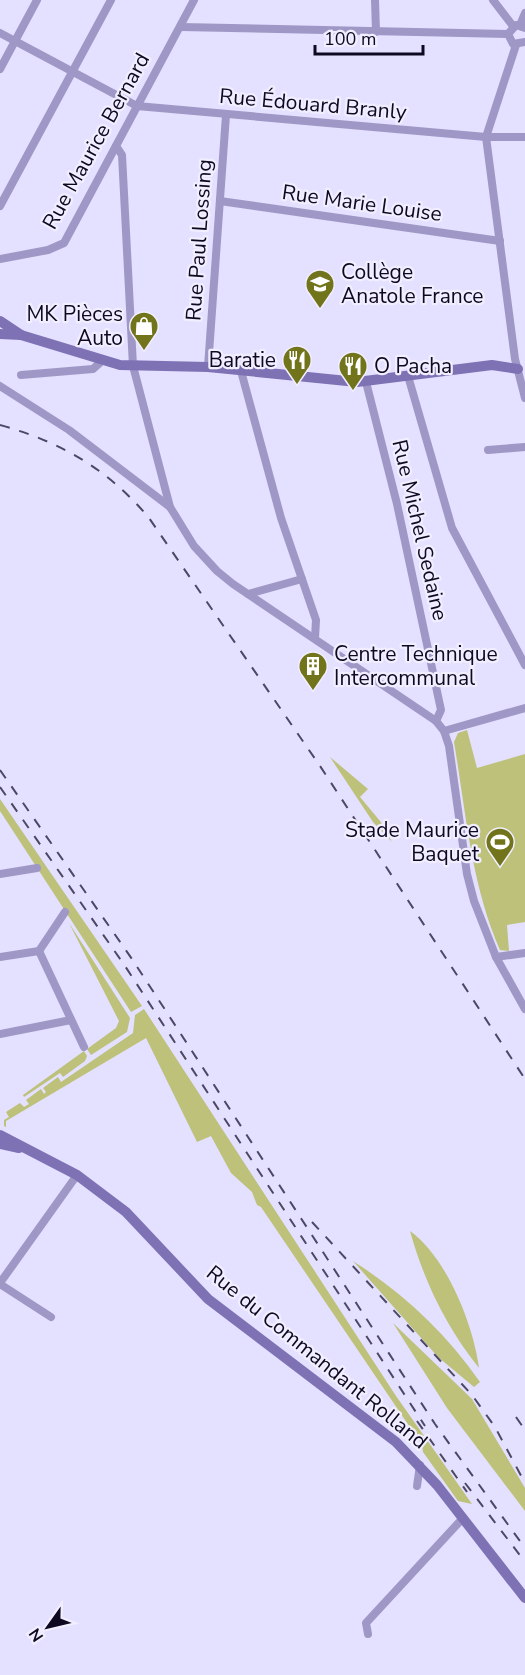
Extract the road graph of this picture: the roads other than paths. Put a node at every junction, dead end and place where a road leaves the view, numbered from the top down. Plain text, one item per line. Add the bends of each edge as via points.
1 (38, 0) edge
2 (111, 0) edge
3 (194, 0) edge
4 (375, 0) edge
5 (493, 0) edge
6 (525, 13) edge
7 (520, 26) edge
8 (180, 27) junction
9 (376, 32) junction
10 (0, 33) edge
11 (508, 34) junction
12 (15, 41) junction
13 (525, 42) edge
14 (516, 45) junction
15 (0, 69) edge
16 (72, 71) junction
17 (137, 106) junction
18 (226, 114) junction
19 (486, 137) junction
20 (525, 137) edge
21 (116, 146) junction
22 (220, 201) junction
23 (0, 206) edge
24 (500, 241) junction
25 (0, 259) edge
26 (1, 328) edge
27 (103, 360) junction
28 (133, 366) junction
29 (208, 367) junction
30 (522, 370) edge
31 (241, 371) junction
32 (21, 375) dead end
33 (408, 376) junction
34 (366, 382) junction
35 (0, 386) edge
36 (525, 398) edge
37 (525, 447) edge
38 (488, 450) dead end
39 (170, 507) junction
40 (302, 579) junction
41 (248, 594) junction
42 (315, 638) junction
43 (525, 665) edge
44 (525, 708) edge
45 (436, 721) junction
46 (444, 731) junction
47 (37, 868) dead end
48 (0, 874) edge
49 (65, 912) dead end
50 (39, 951) junction
51 (525, 953) edge
52 (0, 957) edge
53 (496, 957) junction
54 (525, 1009) edge
55 (71, 1020) junction
56 (0, 1034) edge
57 (84, 1047) dead end
58 (0, 1135) edge
59 (0, 1144) edge
60 (22, 1148) junction
61 (77, 1175) junction
62 (0, 1283) edge
63 (51, 1317) dead end
64 (420, 1465) junction
65 (417, 1486) dead end
66 (463, 1518) junction
67 (525, 1598) edge
68 (368, 1634) dead end

1 - 12 street
2 - 16 street
3 - 8 street, Rue Maurice Bernard
4 - 9 street
5 - 7 street
6 - 7 street
7 - 11 street
8 - 9 street
8 - 17 street, Rue Maurice Bernard
9 - 11 street
10 - 12 street
11 - 14 street
12 - 15 street
12 - 16 street
13 - 14 street
14 - 19 street
16 - 17 street
16 - 23 street
17 - 18 street, Rue Édouard Branly
17 - 21 street, Rue Maurice Bernard
18 - 19 street, Rue Édouard Branly
18 - 22 street, Rue Paul Lossing
19 - 20 street, Rue Édouard Branly
19 - 24 street
21 - 25 street, Rue Maurice Bernard via 64,243
21 - 28 street via 122,155
22 - 24 street, Rue Marie Louise
22 - 29 street, Rue Paul Lossing
24 - 30 street via 515,359
26 - 27 street
27 - 28 street
27 - 32 street via 93,369
28 - 29 street
28 - 39 street
29 - 31 street
30 - 33 street via 492,365
30 - 36 street
31 - 34 street
31 - 40 street
33 - 34 street
33 - 43 street via 452,528
34 - 45 street, Rue Michel Sedaine via 397,504 441,710
35 - 39 street via 66,428
37 - 38 street
39 - 41 street via 204,558
40 - 41 street
40 - 42 street via 316,620
41 - 42 street
42 - 45 street
44 - 46 street
45 - 46 street
46 - 53 street via 467,874
47 - 48 street
49 - 50 street
50 - 52 street
50 - 55 street
51 - 53 street
53 - 54 street
55 - 56 street
55 - 57 street
58 - 60 street
59 - 60 street
60 - 61 street, Rue du Commandant Rolland
61 - 62 street
61 - 64 street, Rue du Commandant Rolland via 126,1212 208,1299
62 - 63 street
64 - 65 street
64 - 66 street, Rue du Commandant Rolland
66 - 67 street, Rue du Commandant Rolland
66 - 68 street via 366,1623

